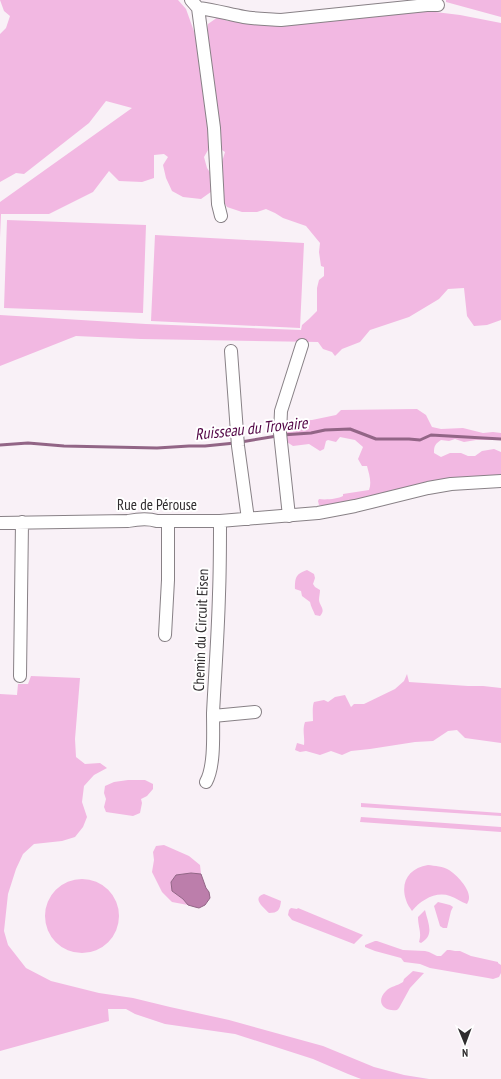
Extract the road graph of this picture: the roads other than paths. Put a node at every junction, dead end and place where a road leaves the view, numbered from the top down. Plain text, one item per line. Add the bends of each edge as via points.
1 (195, 4) edge
2 (438, 5) dead end
3 (221, 216) dead end
4 (302, 345) dead end
5 (231, 351) dead end
6 (501, 481) edge
7 (290, 516) junction
8 (248, 520) junction
9 (168, 521) junction
10 (220, 521) junction
11 (22, 522) junction
12 (0, 523) edge
13 (166, 635) dead end
14 (20, 676) dead end
15 (255, 712) dead end
16 (213, 716) junction
17 (206, 782) dead end

1 - 2 street via 243,17 281,20
1 - 3 street via 214,128 218,204
4 - 7 street via 281,411 281,436
5 - 8 street via 238,443
6 - 7 street, Rue de Pérouse via 451,484 355,506
7 - 8 street, Rue de Pérouse
8 - 10 street, Rue de Pérouse
9 - 10 street, Rue de Pérouse
9 - 11 street, Rue de Pérouse via 137,519
9 - 13 street
10 - 16 street, Chemin du Circuit Eisen
11 - 12 street, Rue de Pérouse
11 - 14 street
15 - 16 street
16 - 17 street, Chemin du Circuit Eisen via 211,770

